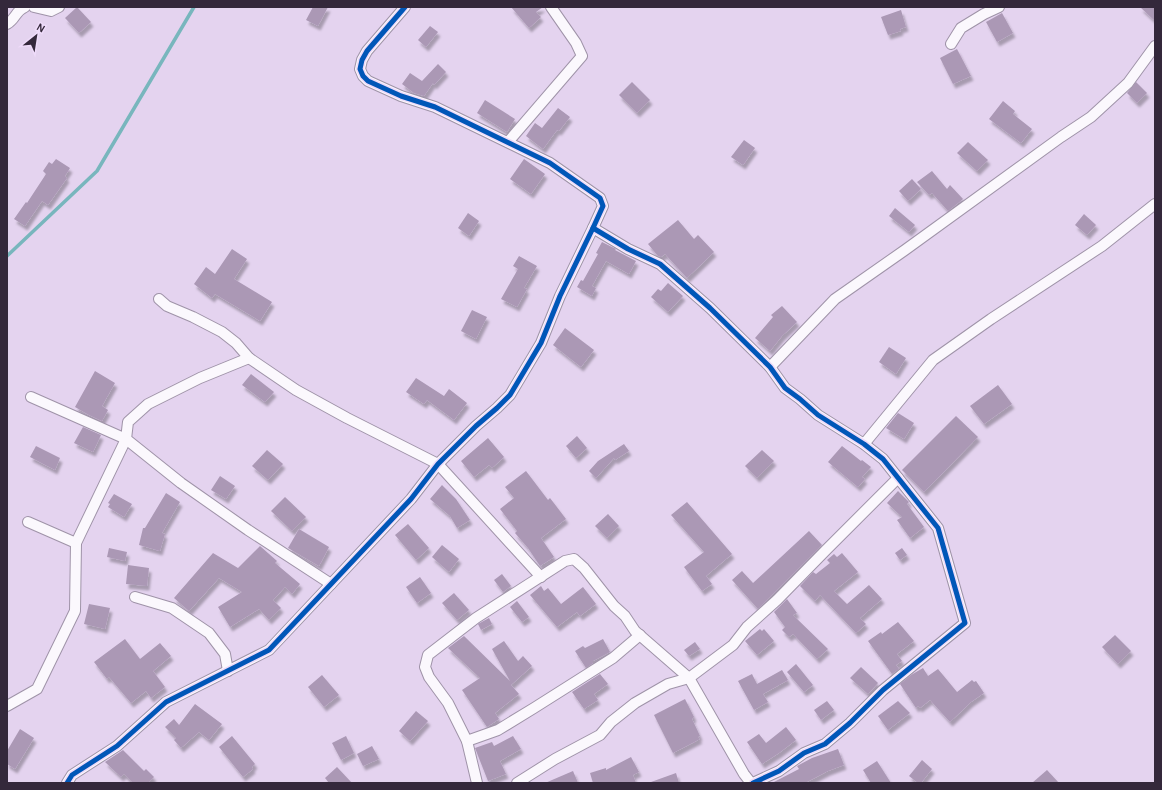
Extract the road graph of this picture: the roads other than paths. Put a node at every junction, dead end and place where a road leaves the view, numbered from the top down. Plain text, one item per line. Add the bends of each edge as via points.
1 (25, 7) edge
2 (34, 7) edge
3 (59, 7) edge
4 (405, 7) edge
5 (551, 7) edge
6 (999, 7) edge
7 (7, 24) edge
8 (951, 44) dead end
9 (1155, 46) edge
10 (508, 142) junction
11 (1155, 204) edge
12 (593, 228) junction
13 (159, 299) dead end
14 (248, 358) junction
15 (770, 367) junction
16 (31, 397) dead end
17 (126, 439) junction
18 (864, 444) junction
19 (438, 464) junction
20 (898, 478) junction
21 (28, 522) dead end
22 (76, 543) junction
23 (541, 577) junction
24 (331, 584) junction
25 (135, 597) dead end
26 (640, 635) junction
27 (228, 671) junction
28 (688, 678) junction
29 (7, 706) edge
30 (466, 741) junction
31 (67, 783) edge
32 (477, 783) edge
33 (517, 783) edge
34 (752, 783) edge

1 - 7 street
2 - 3 street via 51,11
4 - 10 street via 367,51 360,69 363,76 368,81 401,96 435,107
5 - 10 street via 582,56
6 - 8 street via 962,28
9 - 15 street via 1128,83 1091,117 835,299
10 - 12 street via 550,163 600,198 602,206
11 - 18 street via 1102,246 933,360
12 - 15 street via 660,264 710,308
12 - 19 street via 560,296 541,343 510,396
13 - 14 street via 167,306 222,332 236,343
14 - 17 street via 148,404 128,422
14 - 19 street via 296,390
15 - 18 street via 785,388 818,415
16 - 17 street
17 - 22 street
17 - 24 street via 181,483
18 - 20 street via 883,459
19 - 23 street
19 - 24 street via 411,499
20 - 28 street via 747,627 733,645
20 - 34 street via 938,528 965,623 883,690 825,744 804,753 779,771
21 - 22 street
22 - 29 street via 75,611 37,689
23 - 26 street via 565,561 574,559
23 - 30 street via 476,618 428,654 425,667 429,677 448,703
24 - 27 street via 269,650
25 - 27 street via 172,608 209,633 225,654
26 - 28 street
26 - 30 street via 613,658 498,730
27 - 31 street via 166,702 117,746 72,775
28 - 33 street via 668,684 645,696 611,722 600,735
28 - 34 street via 744,774
30 - 32 street

